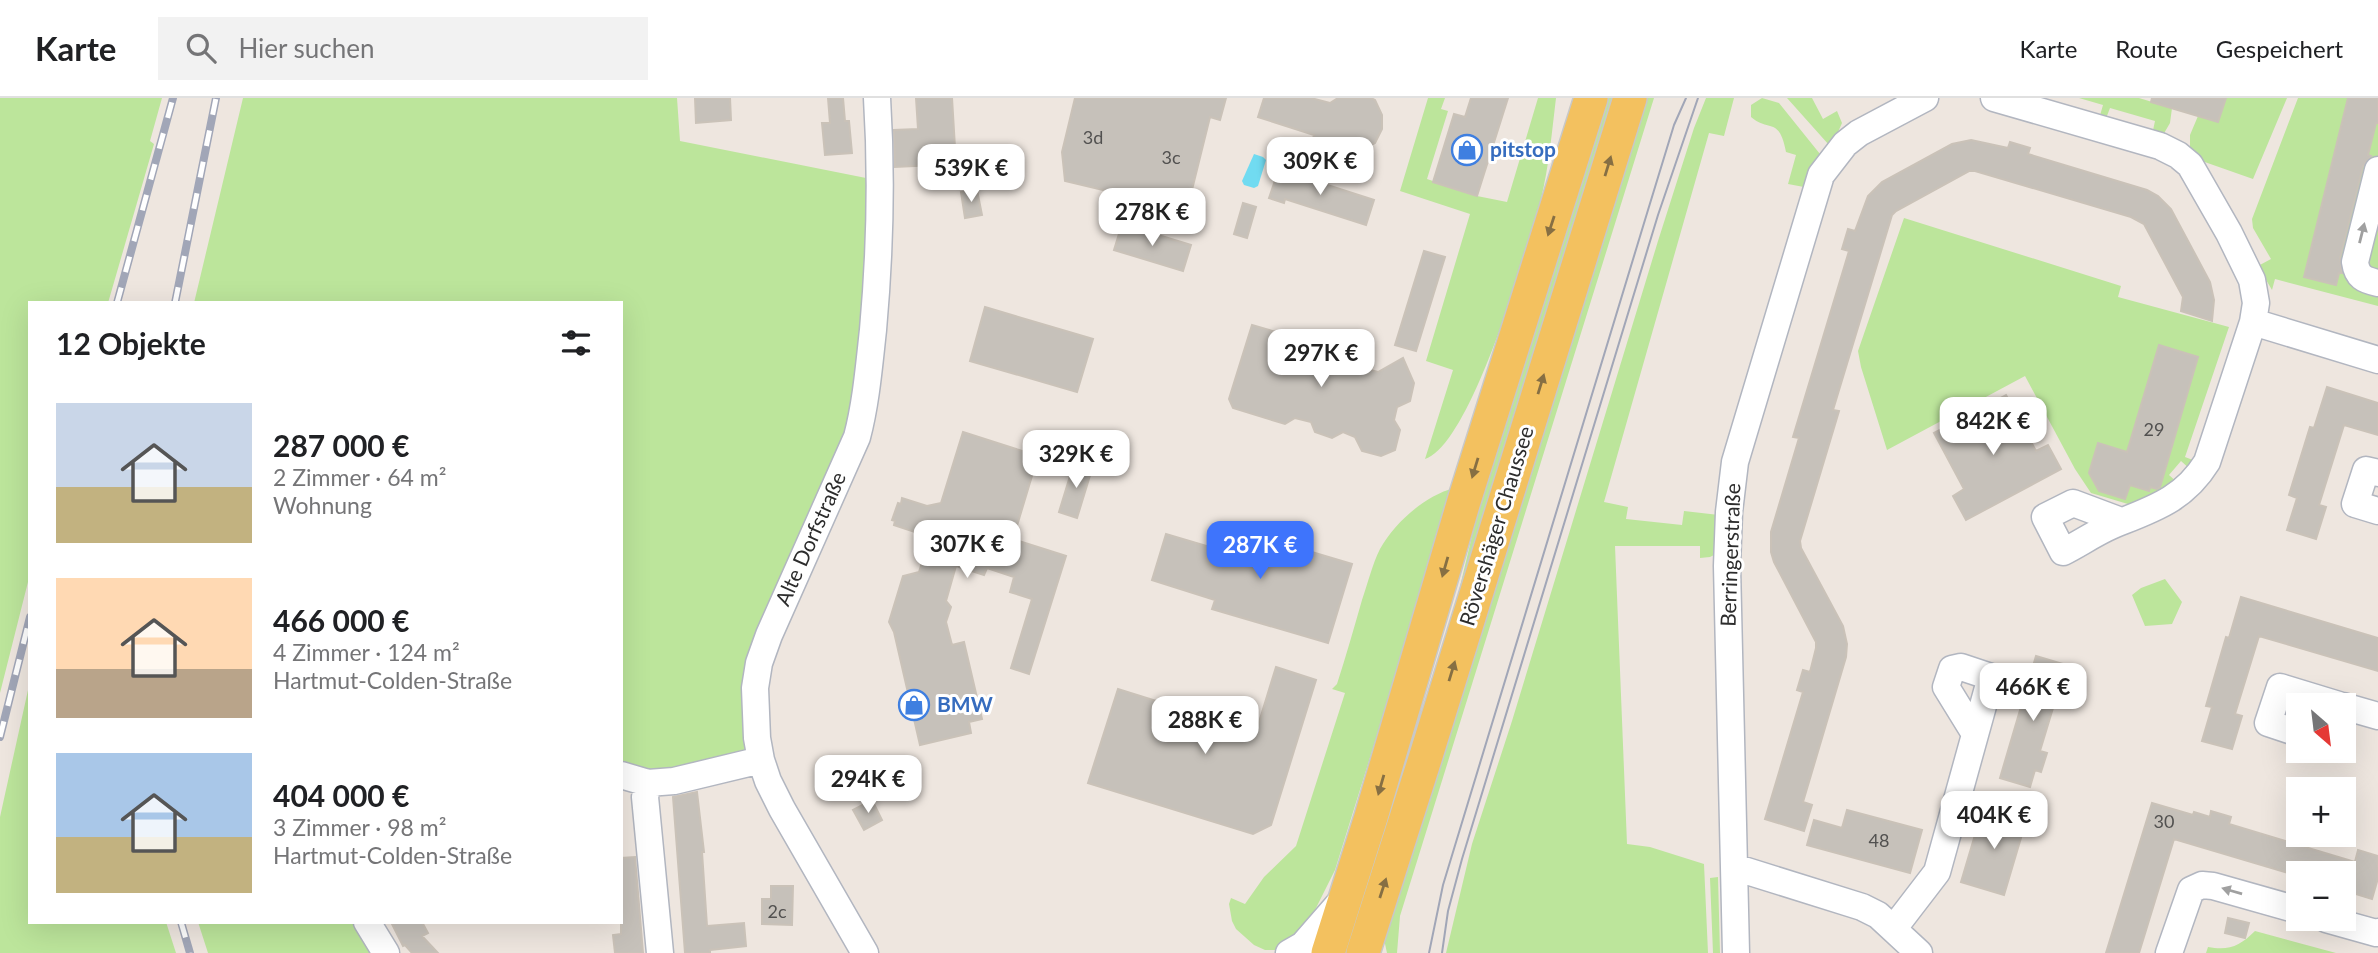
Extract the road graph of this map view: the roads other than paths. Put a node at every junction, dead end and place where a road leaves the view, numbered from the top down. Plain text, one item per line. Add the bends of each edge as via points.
1 (877, 98) edge
2 (1591, 98) edge
3 (1630, 98) edge
4 (1925, 98) edge
5 (1994, 98) edge
6 (2378, 170) edge
7 (2378, 284) edge
8 (2253, 322) junction
9 (2378, 360) edge
10 (2378, 473) edge
11 (2378, 511) edge
12 (2121, 521) dead end
13 (2299, 693) edge
14 (2356, 710) edge
15 (2378, 716) edge
16 (2286, 729) edge
17 (1975, 734) dead end
18 (761, 760) junction
19 (623, 776) edge
20 (648, 783) junction
21 (1734, 867) junction
22 (1347, 895) junction
23 (2286, 907) edge
24 (368, 924) edge
25 (2356, 927) edge
26 (1894, 928) junction
27 (2378, 932) edge
28 (386, 953) edge
29 (660, 953) edge
30 (865, 953) edge
31 (1289, 953) edge
32 (1328, 953) edge
33 (1363, 953) edge
34 (1737, 953) edge
35 (1919, 953) edge
36 (2169, 953) edge

1 - 18 street, Alte Dorfstraße via 881,219 864,403 857,437 759,663 755,713
2 -> 22 main road, Rövershäger Chaussee
33 -> 3 main road, Rövershäger Chaussee
4 - 21 street, Berringerstraße via 1859,133 1821,175 1735,462 1727,566
5 - 8 street via 2160,146 2190,165 2252,280
7 -> 6 street via 2358,276 2355,262
8 - 9 street
8 - 12 street via 2207,462 2197,479 2167,502
10 - 11 street via 2366,470 2355,504
13 - 16 street via 2280,687 2268,723
14 - 15 street
17 - 26 street via 1937,872
18 - 20 street
18 - 30 street, Alte Dorfstraße via 782,809
19 - 20 street
20 - 29 street via 645,797
21 - 26 street via 1862,907
21 - 34 street, Berringerstraße
22 - 31 street, Rövershäger Chaussee via 1303,944
22 - 32 main road, Rövershäger Chaussee
23 -> 36 street via 2202,885 2191,890
24 - 28 street
25 - 27 street
26 - 35 street

